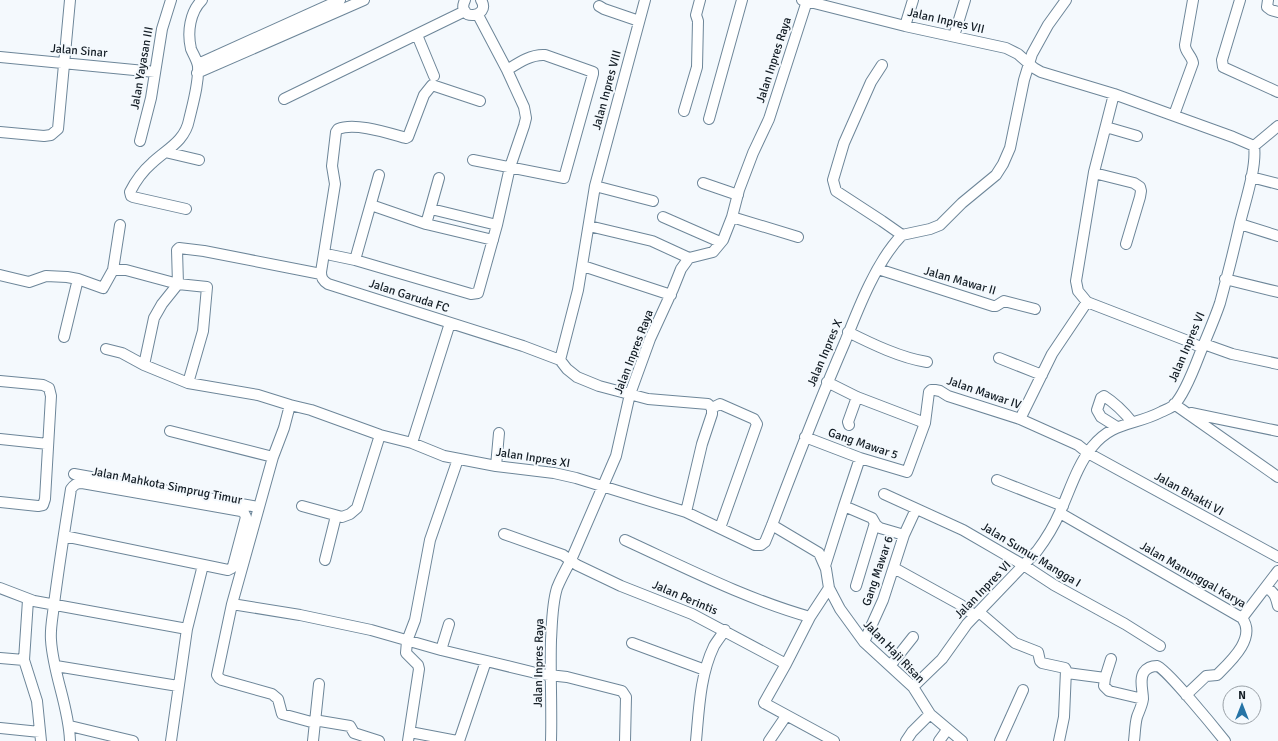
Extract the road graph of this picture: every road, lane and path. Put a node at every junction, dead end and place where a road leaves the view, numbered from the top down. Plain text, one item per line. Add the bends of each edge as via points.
1 (70, 0) edge
2 (171, 0) edge
3 (202, 0) edge
4 (340, 0) edge
5 (364, 0) edge
6 (465, 0) edge
7 (645, 0) edge
8 (700, 0) edge
9 (742, 0) edge
10 (805, 0) edge
11 (913, 0) edge
12 (965, 0) edge
13 (1066, 0) edge
14 (1193, 0) edge
15 (1240, 0) edge
16 (1268, 0) edge
17 (483, 1) edge
18 (834, 4) edge
19 (599, 6) dead end
20 (465, 11) junction
21 (1278, 12) edge
22 (478, 14) junction
23 (639, 21) junction
24 (905, 26) junction
25 (417, 35) junction
26 (954, 36) junction
27 (0, 57) edge
28 (64, 63) junction
29 (1029, 63) junction
30 (882, 65) dead end
31 (197, 68) junction
32 (507, 70) junction
33 (155, 72) junction
34 (434, 76) dead end
35 (1278, 92) edge
36 (1114, 94) junction
37 (284, 99) dead end
38 (480, 101) dead end
39 (684, 111) dead end
40 (1174, 116) junction
41 (709, 119) dead end
42 (1106, 127) junction
43 (1276, 130) edge
44 (0, 132) edge
45 (1137, 136) dead end
46 (140, 142) dead end
47 (1254, 146) junction
48 (166, 152) junction
49 (199, 160) dead end
50 (473, 160) dead end
51 (510, 167) junction
52 (379, 174) dead end
53 (1094, 174) junction
54 (1251, 177) junction
55 (439, 178) dead end
56 (703, 183) dead end
57 (1278, 184) edge
58 (595, 186) junction
59 (738, 195) junction
60 (653, 201) dead end
61 (371, 205) junction
62 (186, 209) dead end
63 (431, 209) junction
64 (663, 217) dead end
65 (732, 217) junction
66 (426, 224) junction
67 (1240, 224) junction
68 (120, 225) dead end
69 (497, 226) junction
70 (589, 226) junction
71 (902, 235) junction
72 (1278, 236) edge
73 (798, 238) dead end
74 (493, 240) junction
75 (720, 242) junction
76 (1126, 244) dead end
77 (331, 255) dead end
78 (689, 258) junction
79 (355, 260) junction
80 (583, 266) junction
81 (878, 269) junction
82 (113, 270) junction
83 (321, 274) junction
84 (0, 275) edge
85 (78, 279) junction
86 (1225, 279) junction
87 (178, 284) junction
88 (1278, 292) edge
89 (671, 295) junction
90 (1087, 302) junction
91 (1035, 309) dead end
92 (450, 323) junction
93 (848, 332) junction
94 (64, 337) dead end
95 (1203, 346) junction
96 (106, 349) dead end
97 (999, 358) dead end
98 (560, 360) junction
99 (926, 362) dead end
100 (1278, 364) edge
101 (144, 366) junction
102 (1042, 374) junction
103 (0, 381) edge
104 (827, 382) junction
105 (188, 383) junction
106 (630, 394) junction
107 (857, 397) junction
108 (1174, 404) junction
109 (290, 405) junction
110 (712, 408) junction
111 (1187, 413) junction
112 (1020, 419) junction
113 (1132, 422) junction
114 (925, 423) junction
115 (849, 425) dead end
116 (1117, 426) junction
117 (170, 431) dead end
118 (1278, 431) edge
119 (500, 433) dead end
120 (380, 435) junction
121 (806, 438) junction
122 (0, 440) edge
123 (412, 443) junction
124 (48, 444) junction
125 (1088, 453) junction
126 (273, 457) junction
127 (860, 458) junction
128 (458, 459) junction
129 (496, 466) junction
130 (74, 474) dead end
131 (1278, 477) edge
132 (996, 480) dead end
133 (603, 487) junction
134 (884, 494) dead end
135 (0, 502) edge
136 (302, 506) dead end
137 (844, 506) junction
138 (258, 507) junction
139 (916, 509) junction
140 (1062, 509) junction
141 (686, 512) junction
142 (336, 516) junction
143 (875, 523) junction
144 (772, 525) junction
145 (720, 528) junction
146 (504, 534) dead end
147 (904, 535) junction
148 (64, 536) junction
149 (625, 540) dead end
150 (1278, 557) edge
151 (325, 560) dead end
152 (571, 560) junction
153 (203, 565) junction
154 (825, 566) junction
155 (1025, 566) junction
156 (894, 568) junction
157 (1278, 571) edge
158 (856, 586) dead end
159 (0, 588) edge
160 (829, 588) junction
161 (1266, 588) junction
162 (35, 601) junction
163 (232, 604) junction
164 (54, 605) junction
165 (1278, 606) edge
166 (977, 614) junction
167 (810, 617) junction
168 (1242, 618) junction
169 (449, 624) dead end
170 (187, 629) junction
171 (725, 630) junction
172 (914, 637) dead end
173 (407, 641) junction
174 (864, 642) junction
175 (632, 643) dead end
176 (1160, 646) dead end
177 (441, 650) junction
178 (0, 658) edge
179 (1111, 659) dead end
180 (24, 660) junction
181 (486, 661) junction
182 (786, 664) junction
183 (56, 666) junction
184 (890, 666) junction
185 (706, 670) junction
186 (1067, 673) junction
187 (550, 676) junction
188 (1105, 678) junction
189 (319, 684) dead end
190 (178, 686) junction
191 (913, 688) junction
192 (1023, 690) dead end
193 (1186, 695) junction
194 (1143, 699) junction
195 (930, 714) junction
196 (786, 716) junction
197 (315, 723) junction
198 (70, 726) junction
199 (0, 728) edge
200 (947, 730) junction
201 (41, 736) edge
202 (353, 737) edge
203 (409, 737) edge
204 (70, 741) edge
205 (133, 741) edge
206 (171, 741) edge
207 (313, 741) edge
208 (379, 741) edge
209 (458, 741) edge
210 (551, 741) edge
211 (625, 741) edge
212 (696, 741) edge
213 (769, 741) edge
214 (834, 741) edge
215 (906, 741) edge
216 (939, 741) edge
217 (962, 741) edge
218 (1000, 741) edge
219 (1059, 741) edge
220 (1134, 741) edge
221 (1225, 741) edge

1 - 28 street
2 - 33 street, Jalan Yayasan III via 162,29
3 - 31 street via 190,25 191,48
4 - 31 street
5 - 31 street
6 - 20 street
7 - 23 street, Jalan Inpres VIII
8 - 39 street via 696,15 697,67
9 - 41 street
10 - 18 street, Jalan Inpres VII
10 - 59 street, Jalan Inpres Raya via 769,119
11 - 24 street
12 - 26 street
13 - 29 street via 1048,26
14 - 40 street via 1185,45 1193,63
15 - 35 street via 1222,60 1223,67
16 - 21 street via 1267,7
17 - 22 street via 483,7
18 - 24 street, Jalan Inpres VII
19 - 23 street
20 - 22 street via 473,16
20 - 25 street
22 - 32 street
23 - 58 street, Jalan Inpres VIII
24 - 26 street, Jalan Inpres VII
25 - 34 street
25 - 37 street
26 - 29 street, Jalan Inpres VII via 1006,48
27 - 28 street, Jalan Sinar
28 - 33 street, Jalan Sinar
28 - 44 street via 56,131 44,136
29 - 36 street via 1041,72
29 - 71 street via 1010,148 996,175 940,225
30 - 71 street via 871,82 844,143 833,180 836,191
31 - 48 street via 186,132
32 - 51 street via 524,107 526,118
32 - 51 street via 523,60 540,54 589,69 594,74 564,178
33 - 46 street, Jalan Yayasan III
36 - 40 street
36 - 42 street
38 - 83 street via 432,85 424,95 406,138 373,128 338,129 332,166 335,184
40 - 47 street
42 - 45 street
42 - 53 street
43 - 47 street
47 - 54 street, Jalan Inpres VI
48 - 49 street
48 - 62 street via 146,169 131,190 131,196
50 - 51 street
51 - 69 street
52 - 61 street
53 - 76 street via 1134,183 1140,187 1140,197
53 - 90 street via 1076,281 1078,291
54 - 57 street
54 - 67 street, Jalan Inpres VI
55 - 63 street
56 - 59 street
58 - 60 street
58 - 70 street, Jalan Inpres VIII
59 - 65 street, Jalan Inpres Raya
61 - 66 street
61 - 79 street
63 - 66 street
63 - 69 street
64 - 75 street
65 - 73 street
65 - 75 street, Jalan Inpres Raya
66 - 74 street
67 - 72 street
67 - 86 street, Jalan Inpres VI
68 - 82 street
69 - 74 street
70 - 78 street via 652,241
70 - 80 street, Jalan Inpres VIII
71 - 81 street, Jalan Inpres X
74 - 79 street via 480,290 475,294
75 - 78 street, Jalan Inpres Raya via 713,252
77 - 79 street
78 - 89 street, Jalan Inpres Raya via 681,269
80 - 89 street
80 - 98 street, Jalan Inpres VIII
81 - 91 street, Jalan Mawar II via 993,306 1004,301
81 - 93 street, Jalan Inpres X
82 - 85 street via 103,288
82 - 87 street via 126,270
83 - 87 street via 179,248 176,255
83 - 92 street, Jalan Garuda FC via 323,281 328,284
84 - 85 street via 24,282 46,276
85 - 94 street
86 - 88 street
86 - 95 street, Jalan Inpres VI via 1220,302
87 - 101 street via 154,318
87 - 105 street via 206,286 208,289 203,331
89 - 106 street, Jalan Inpres Raya via 650,339
90 - 95 street
90 - 102 street via 1059,342
92 - 98 street, Jalan Garuda FC
92 - 123 street
93 - 99 street via 872,344
93 - 104 street, Jalan Inpres X
95 - 100 street
95 - 108 street, Jalan Inpres VI via 1191,377
96 - 101 street, Jalan Inpres XI via 122,353
97 - 102 street
98 - 106 street, Jalan Garuda FC via 576,377
101 - 105 street, Jalan Inpres XI
102 - 112 street
103 - 124 street via 43,385 49,388 51,396
104 - 107 street
104 - 121 street, Jalan Inpres X
105 - 109 street, Jalan Inpres XI via 258,395
106 - 110 street, Jalan Garuda FC via 648,399 708,404
106 - 133 street, Jalan Inpres Raya via 616,456
107 - 114 street
107 - 115 street
108 - 111 street
108 - 113 street, Jalan Inpres VI via 1150,418
109 - 120 street, Jalan Inpres XI
109 - 126 street
110 - 141 street
110 - 145 street, Jalan Garuda FC via 720,404 754,419 757,424
111 - 118 street
111 - 131 street
112 - 114 street, Jalan Mawar IV via 934,390 929,392
112 - 125 street, Jalan Mawar IV via 1078,445
113 - 116 street, Jalan Inpres VI
113 - 116 street via 1104,396 1097,410 1102,418
114 - 127 street, Gang Mawar 5 via 907,472
116 - 125 street, Jalan Inpres VI via 1105,432
117 - 126 street
119 - 129 street
120 - 123 street, Jalan Inpres XI
120 - 142 street via 357,508 350,514
121 - 127 street, Gang Mawar 5
121 - 144 street, Jalan Inpres X
122 - 124 street
123 - 128 street, Jalan Inpres XI
124 - 135 street via 43,505
125 - 140 street, Jalan Inpres VI
125 - 150 street, Jalan Bhakti VI
126 - 138 street
127 - 137 street
128 - 129 street, Jalan Inpres XI
128 - 173 street via 430,540 415,620
129 - 133 street, Jalan Inpres XI via 554,473
130 - 138 street
132 - 140 street, Jalan Manunggal Karya
133 - 141 street, Jalan Inpres X
133 - 152 street, Jalan Inpres Raya
134 - 139 street, Jalan Sumur Mangga I
136 - 142 street
137 - 143 street via 872,518
137 - 154 street
138 - 163 street
139 - 147 street, Gang Mawar 6
139 - 155 street, Jalan Sumur Mangga I via 963,530
140 - 155 street, Jalan Inpres VI via 1044,542
140 - 168 street, Jalan Manunggal Karya
141 - 145 street, Jalan Inpres X
142 - 151 street
143 - 147 street via 880,528
143 - 158 street
144 - 145 street, Jalan Inpres X via 765,542 761,545 755,545
144 - 154 street, Jalan Haji Risan via 819,553
146 - 152 street, Jalan Perintis via 563,554
147 - 156 street, Gang Mawar 6
148 - 153 street, Jalan Mahkota Simprug Timur
148 - 153 street, Jalan Mahkota Simprug Timur via 71,490 77,483 244,513 246,517 232,568 228,570
148 - 164 street, Jalan Mahkota Simprug Timur
149 - 167 street via 744,594
152 - 171 street, Jalan Perintis via 621,586
152 - 187 street, Jalan Inpres Raya via 557,589 553,611
153 - 170 street
154 - 160 street, Jalan Haji Risan
155 - 166 street, Jalan Inpres VI via 1006,582
155 - 176 street, Jalan Sumur Mangga I via 1054,586
156 - 166 street
156 - 174 street, Gang Mawar 6
157 - 161 street
159 - 162 street
160 - 167 street
160 - 174 street, Jalan Haji Risan via 840,609
161 - 165 street via 1274,593
161 - 168 street
162 - 164 street
162 - 180 street
163 - 173 street via 363,628
163 - 197 street via 218,678 272,694 278,699 282,714
164 - 170 street
164 - 183 street, Jalan Mahkota Simprug Timur via 51,641
166 - 186 street via 1014,643 1038,652 1042,664 1065,668
166 - 191 street, Jalan Inpres VI via 942,658
167 - 182 street
168 - 193 street, Jalan Manunggal Karya via 1246,631 1241,649 1217,675 1206,676
169 - 177 street
170 - 190 street
171 - 182 street, Jalan Perintis
171 - 185 street via 714,646
172 - 184 street
173 - 177 street
173 - 203 street via 406,653 419,669
174 - 184 street, Jalan Haji Risan
175 - 185 street
177 - 181 street
178 - 180 street
179 - 188 street
180 - 201 street via 37,701
181 - 187 street
181 - 209 street
182 - 196 street via 764,703
183 - 190 street
183 - 198 street, Jalan Mahkota Simprug Timur
184 - 191 street, Jalan Haji Risan
185 - 212 street via 700,698
186 - 188 street
186 - 219 street via 1064,717
187 - 210 street, Jalan Inpres Raya
187 - 211 street via 568,677 622,691 626,697
188 - 194 street via 1104,686 1109,691
189 - 197 street
190 - 206 street
191 - 195 street, Jalan Haji Risan
192 - 218 street
193 - 194 street via 1157,666 1148,668 1143,673
193 - 221 street
194 - 220 street via 1137,716
195 - 200 street, Jalan Haji Risan
195 - 215 street
196 - 213 street
196 - 214 street
197 - 202 street via 320,721 350,726
197 - 207 street
198 - 204 street, Jalan Mahkota Simprug Timur
198 - 205 street
199 - 201 street
200 - 216 street
200 - 217 street, Jalan Haji Risan
202 - 208 street
203 - 209 street

